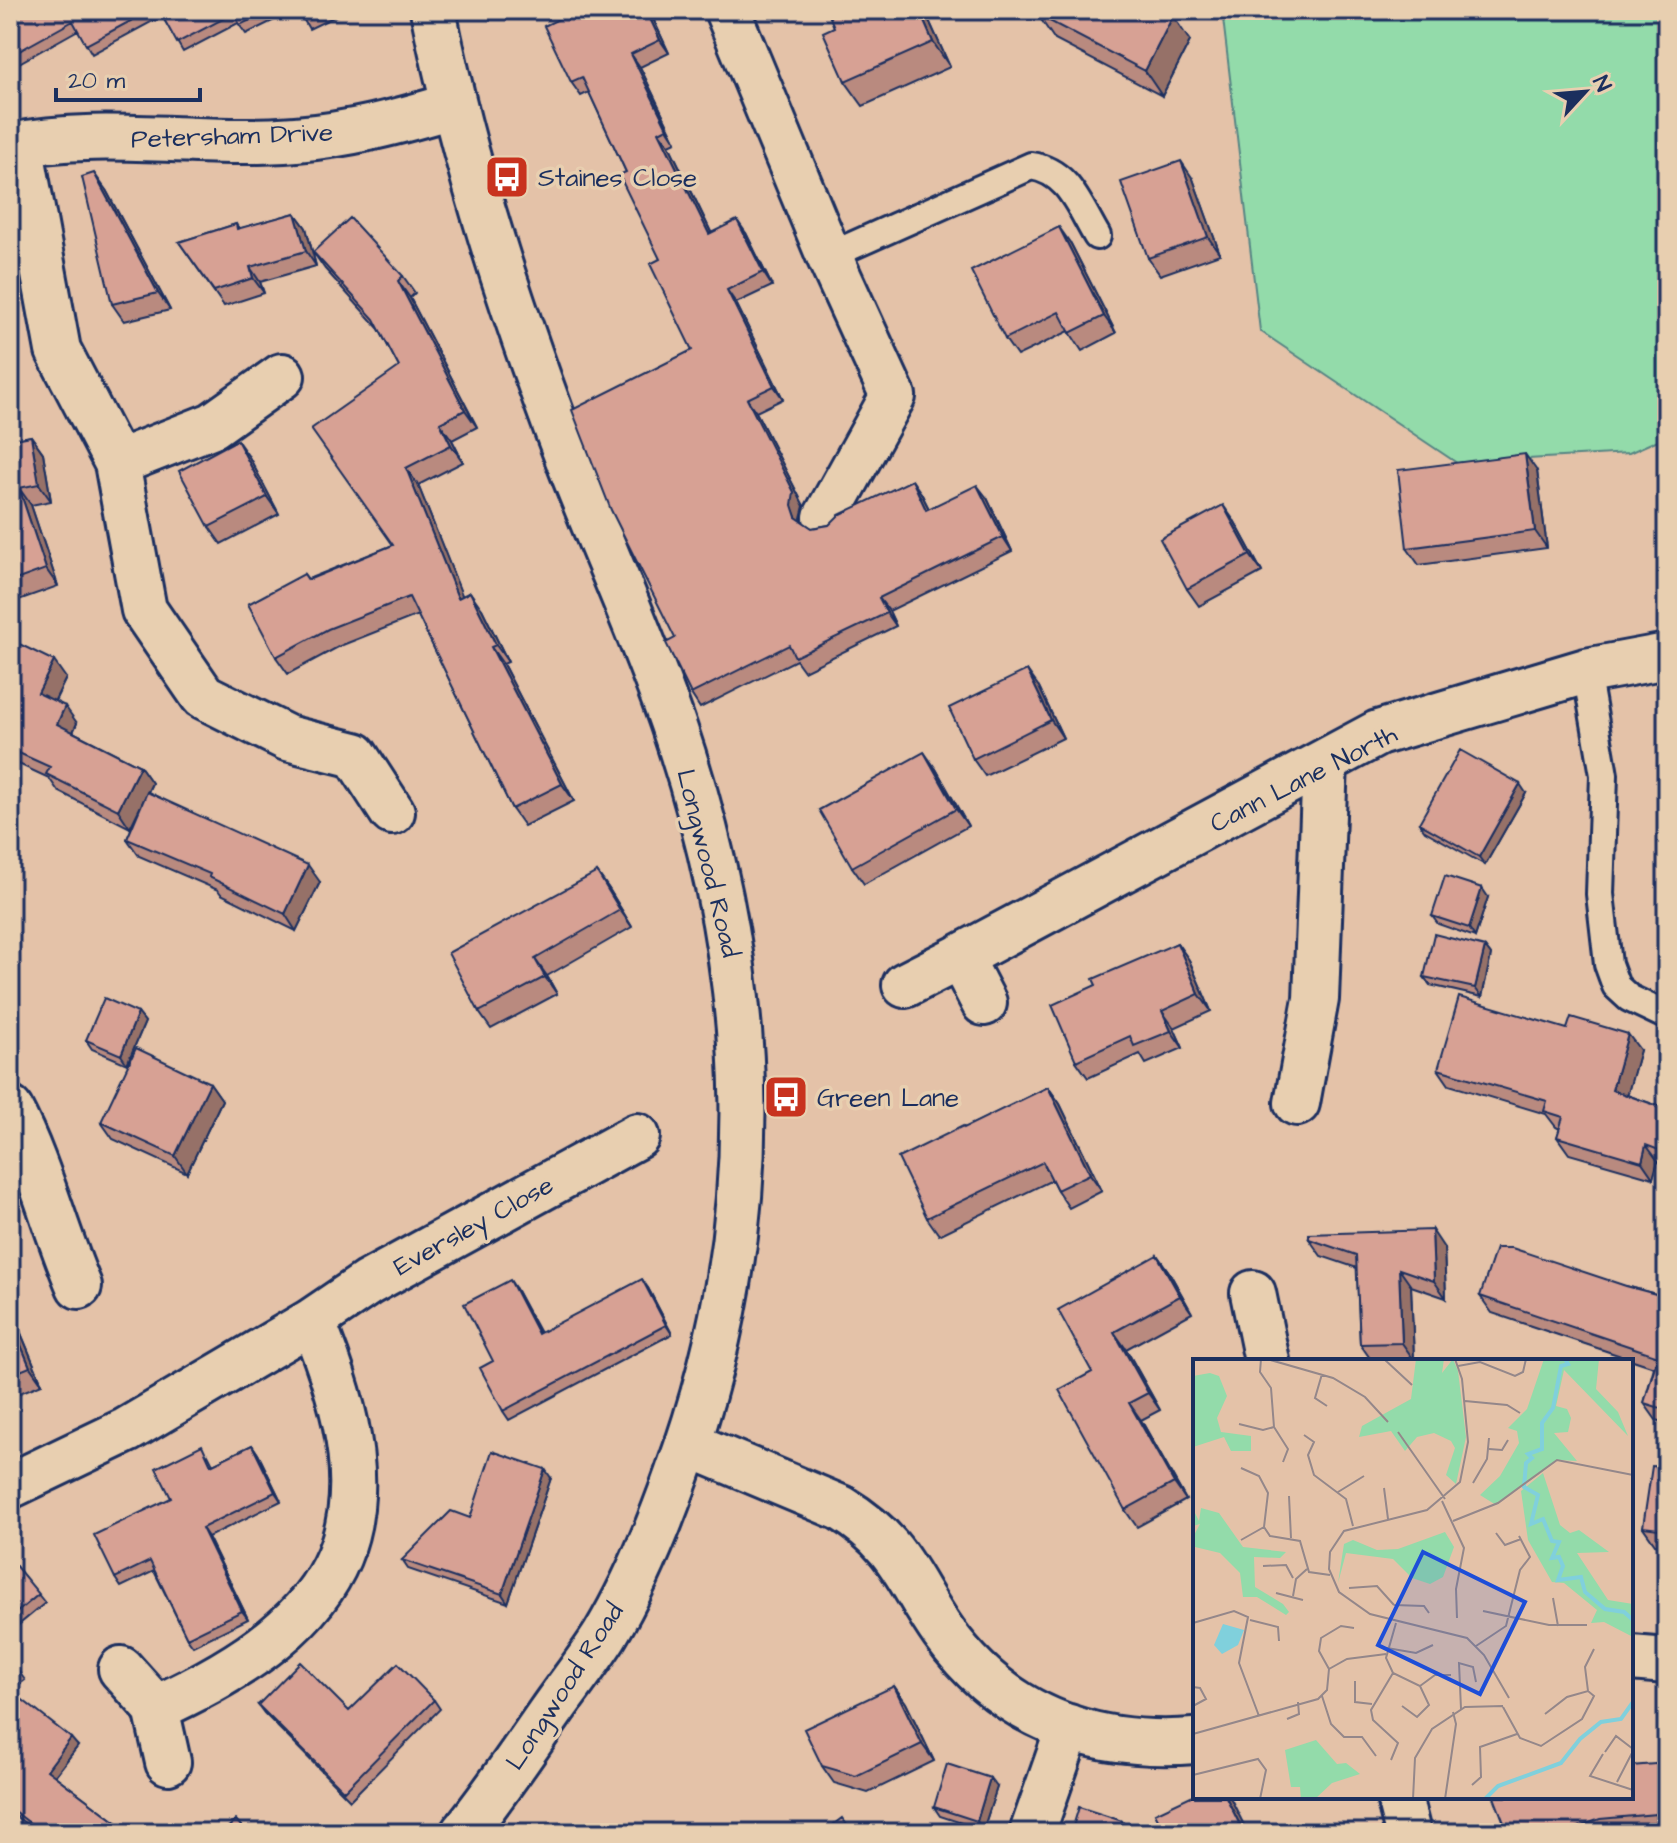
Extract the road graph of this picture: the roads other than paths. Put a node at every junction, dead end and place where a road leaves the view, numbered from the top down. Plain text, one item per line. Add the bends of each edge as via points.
1 (433, 10) edge
2 (727, 10) edge
3 (451, 106) junction
4 (15, 145) edge
5 (1097, 236) dead end
6 (829, 256) junction
7 (282, 376) dead end
8 (117, 463) junction
9 (826, 517) dead end
10 (1667, 656) edge
11 (1586, 671) junction
12 (1325, 762) junction
13 (392, 812) dead end
14 (960, 957) junction
15 (905, 985) dead end
16 (984, 1003) dead end
17 (1667, 1016) edge
18 (1297, 1103) dead end
19 (10, 1109) edge
20 (637, 1136) dead end
21 (79, 1286) dead end
22 (1253, 1293) dead end
23 (312, 1321) junction
24 (1267, 1359) edge
25 (688, 1444) junction
26 (10, 1486) edge
27 (1633, 1658) edge
28 (1667, 1661) edge
29 (121, 1669) dead end
30 (156, 1708) junction
31 (1069, 1727) junction
32 (1193, 1741) edge
33 (168, 1762) dead end
34 (1400, 1799) edge
35 (463, 1833) edge
36 (1032, 1833) edge
37 (1408, 1833) edge

1 - 3 street, Longwood Road
2 - 6 street
3 - 4 street, Petersham Drive via 295,139 156,137
3 - 25 street, Longwood Road via 490,243 675,730 723,903 743,1056 743,1146 731,1268 715,1356
4 - 8 street via 58,350
5 - 6 lane via 1065,183 1050,169 1031,166
6 - 9 street via 893,396
7 - 8 street via 213,425
8 - 13 street via 144,610 203,696 287,738 355,755
10 - 11 street, Cann Lane North
11 - 12 street, Cann Lane North via 1378,733
11 - 17 lane via 1604,775 1600,894 1608,964 1616,986 1629,998
12 - 14 street, Cann Lane North
12 - 18 street via 1316,999
14 - 15 street, Cann Lane North
14 - 16 street
19 - 21 street via 39,1170 55,1230
20 - 23 street, Eversley Close via 368,1283
22 - 24 street
23 - 26 street, Eversley Close via 127,1430
23 - 30 street via 333,1371 351,1446 354,1497 344,1545 323,1590 289,1627 210,1684
25 - 31 street via 861,1520 896,1553 943,1632 977,1673 1017,1706
25 - 35 street, Longwood Road via 659,1524 605,1633
27 - 28 street
29 - 30 street
30 - 33 street
31 - 32 street via 1117,1740
31 - 36 street
34 - 37 street

